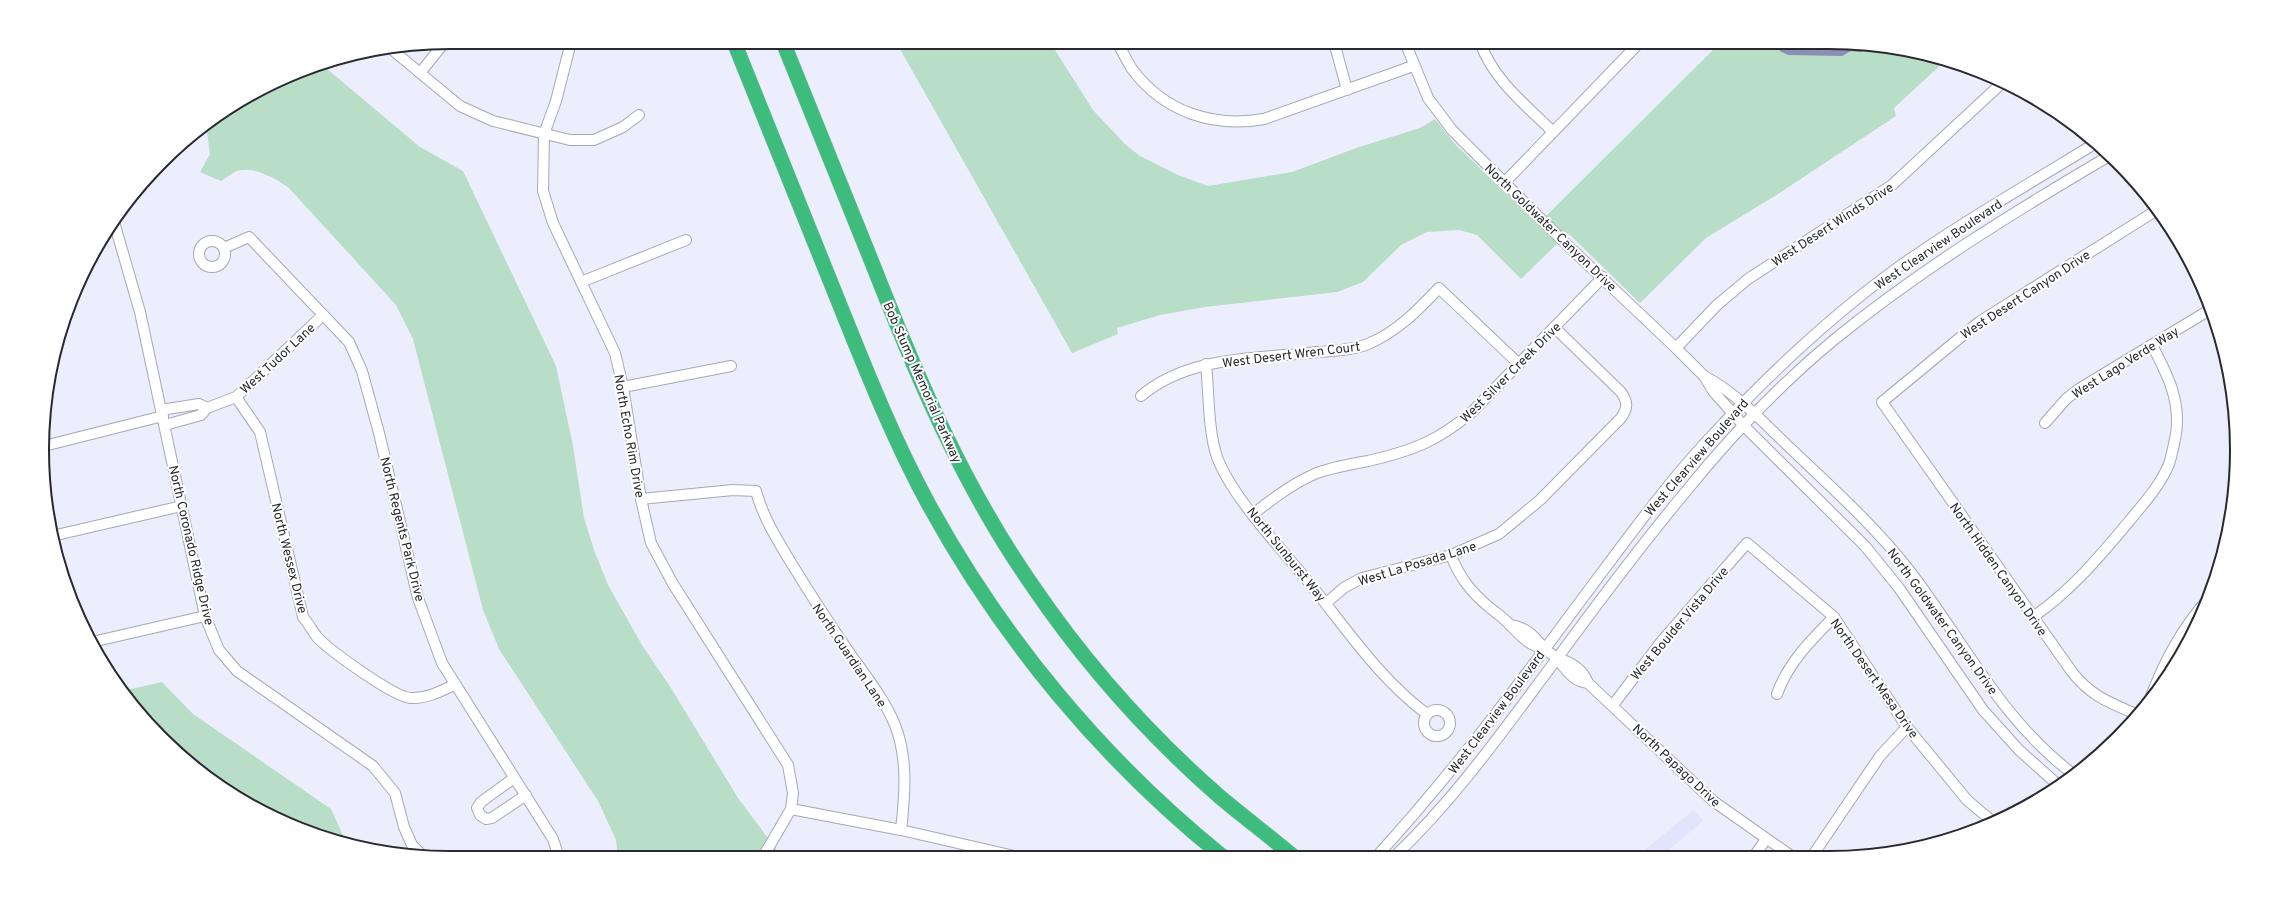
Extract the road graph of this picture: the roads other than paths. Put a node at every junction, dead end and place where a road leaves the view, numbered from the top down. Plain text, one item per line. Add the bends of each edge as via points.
1 (439, 49) edge
2 (569, 49) edge
3 (737, 49) edge
4 (786, 49) edge
5 (1121, 49) edge
6 (1336, 49) edge
7 (1408, 49) edge
8 (1483, 49) edge
9 (1633, 49) edge
10 (395, 52) edge
11 (1414, 66) junction
12 (420, 73) junction
13 (1998, 87) edge
14 (1347, 90) junction
15 (639, 115) dead end
16 (1553, 132) junction
17 (544, 134) junction
18 (2090, 147) edge
19 (2104, 159) edge
20 (1505, 182) junction
21 (2152, 213) edge
22 (116, 229) edge
23 (686, 240) dead end
24 (224, 248) dead end
25 (1603, 277) junction
26 (581, 282) junction
27 (2205, 312) edge
28 (323, 315) junction
29 (1554, 327) junction
30 (2152, 345) junction
31 (1676, 348) junction
32 (1206, 364) junction
33 (1519, 364) junction
34 (731, 366) dead end
35 (1704, 376) junction
36 (624, 387) junction
37 (1141, 396) dead end
38 (236, 397) junction
39 (1882, 402) joint
40 (1742, 404) junction
41 (207, 408) junction
42 (1733, 413) junction
43 (1755, 414) junction
44 (163, 417) junction
45 (2045, 423) dead end
46 (1744, 426) junction
47 (49, 445) edge
48 (641, 499) junction
49 (182, 506) junction
50 (1254, 514) junction
51 (58, 534) edge
52 (1747, 543) joint
53 (1451, 555) junction
54 (1326, 603) junction
55 (205, 616) junction
56 (2033, 616) junction
57 (1834, 617) junction
58 (2193, 618) edge
59 (98, 641) edge
60 (1544, 648) junction
61 (1557, 658) junction
62 (2159, 677) edge
63 (454, 685) junction
64 (1777, 694) dead end
65 (1613, 705) junction
66 (2132, 712) edge
67 (1427, 714) dead end
68 (1907, 727) junction
69 (2069, 771) edge
70 (514, 778) junction
71 (2054, 781) edge
72 (526, 795) junction
73 (791, 809) junction
74 (1988, 818) edge
75 (901, 830) junction
76 (1766, 839) junction
77 (416, 849) edge
78 (557, 851) edge
79 (766, 851) edge
80 (992, 851) edge
81 (1216, 851) edge
82 (1287, 851) edge
83 (1381, 851) edge
84 (1400, 851) edge
85 (1758, 851) edge
86 (1784, 851) edge
87 (1816, 851) edge

1 - 12 street
2 - 17 street, North Echo Rim Drive via 556,101
3 - 81 highway via 879,401 913,474 964,564 1010,631 1084,724 1146,789
4 - 82 highway, Bob Stump Memorial Parkway via 932,410 969,483 1013,557 1078,647 1151,731 1220,796
5 - 14 street via 1132,69 1148,87 1183,110 1214,121 1248,122 1264,119
6 - 14 street
7 - 11 street, North Goldwater Canyon Drive
8 - 16 street via 1499,78
9 - 16 street
10 - 12 street
11 - 14 street
11 - 20 street, North Goldwater Canyon Drive via 1428,98 1452,130
12 - 17 street via 460,106 493,121
13 - 31 street, West Desert Winds Drive via 1892,185 1748,279 1717,305
15 - 17 street via 623,127 594,140 570,140
16 - 20 street
17 - 26 street, North Echo Rim Drive via 543,191 553,223
18 - 40 street, West Clearview Boulevard via 1897,268 1813,336
19 - 43 street, West Clearview Boulevard via 1991,227 1893,294 1833,341
20 - 25 street, North Goldwater Canyon Drive
21 - 39 street, West Desert Canyon Drive via 1978,322
22 - 44 street, North Coronado Ridge Drive via 140,312
23 - 26 street
24 - 28 street, North Regents Park Drive via 249,237
25 - 29 street, West Silver Creek Drive
25 - 31 street, North Goldwater Canyon Drive
26 - 36 street, North Echo Rim Drive via 615,353
27 - 30 street, West Lago Verde Way
28 - 38 street, West Tudor Lane
28 - 63 street, North Regents Park Drive via 349,342 362,371 380,433 418,598 442,663
29 - 33 street, West Silver Creek Drive
29 - 53 street, West La Posada Lane via 1621,392 1627,407 1621,418 1520,518 1499,534
30 - 45 street, West Lago Verde Way via 2066,399
30 - 56 street via 2170,380 2175,404 2176,433 2169,464 2151,494 2113,541 2056,601
31 - 35 street, North Goldwater Canyon Drive
32 - 33 street, West Desert Wren Court via 1367,345 1385,336 1411,317 1439,288
32 - 37 street, West Desert Wren Court via 1177,373 1154,385
32 - 50 street, North Sunburst Way via 1217,456 1226,475
33 - 50 street, West Silver Creek Drive via 1472,412 1434,440 1392,455 1319,472 1280,493
34 - 36 street
35 - 40 street, North Goldwater Canyon Drive via 1720,384
35 - 42 street, North Goldwater Canyon Drive via 1713,391
36 - 48 street, North Echo Rim Drive
38 - 41 street, West Tudor Lane
38 - 63 street, North Wessex Drive via 260,432 303,617 318,638 391,691 410,698 428,696
39 - 56 street, North Hidden Canyon Drive
40 - 42 street, West Clearview Boulevard
40 - 43 street, North Goldwater Canyon Drive
41 - 44 street, West Tudor Lane via 199,404
41 - 44 street, West Tudor Lane via 201,415
42 - 46 street, North Goldwater Canyon Drive
42 - 60 street, West Clearview Boulevard via 1704,443 1650,509
43 - 46 street, West Clearview Boulevard
43 - 69 street, North Goldwater Canyon Drive via 1879,534 1910,571 1997,698 2045,750
44 - 47 street
44 - 49 street, North Coronado Ridge Drive
46 - 61 street, West Clearview Boulevard via 1680,499
46 - 71 street, North Goldwater Canyon Drive via 1865,546 1899,588 1983,710 2020,750
48 - 73 street, North Echo Rim Drive via 651,543 673,584 788,765 793,793
48 - 75 street, North Guardian Lane via 733,490 756,491 761,511 777,540 895,724 904,758 905,795
49 - 51 street
49 - 55 street, North Coronado Ridge Drive
50 - 54 street, North Sunburst Way
52 - 57 street, North Desert Mesa Drive
52 - 65 street, West Boulder Vista Drive via 1661,642
53 - 54 street, West La Posada Lane via 1362,578 1345,587
53 - 60 street, North Papago Drive via 1469,589 1516,633 1534,646
54 - 67 street, North Sunburst Way via 1392,683 1408,700
55 - 59 street
55 - 77 street, North Coronado Ridge Drive via 219,650 237,671 372,766 395,793 404,827
56 - 66 street, North Hidden Canyon Drive via 2085,688 2101,699
57 - 64 street via 1784,675
57 - 68 street, North Desert Mesa Drive
58 - 62 street via 2179,635
60 - 61 street, North Papago Drive
60 - 83 street, West Clearview Boulevard via 1452,771
61 - 65 street, North Papago Drive via 1571,663 1585,674 1588,683
61 - 84 street, West Clearview Boulevard via 1458,789
63 - 70 street, North Regents Park Drive
65 - 76 street, North Papago Drive via 1713,801
68 - 74 street, North Desert Mesa Drive via 1967,800
68 - 87 street via 1880,756
70 - 72 street, North Regents Park Drive
70 - 72 street via 481,802 477,808 480,815 486,819 492,818
72 - 78 street, North Regents Park Drive via 553,839
73 - 75 street
73 - 79 street
75 - 80 street
76 - 85 street
76 - 86 street, North Papago Drive

